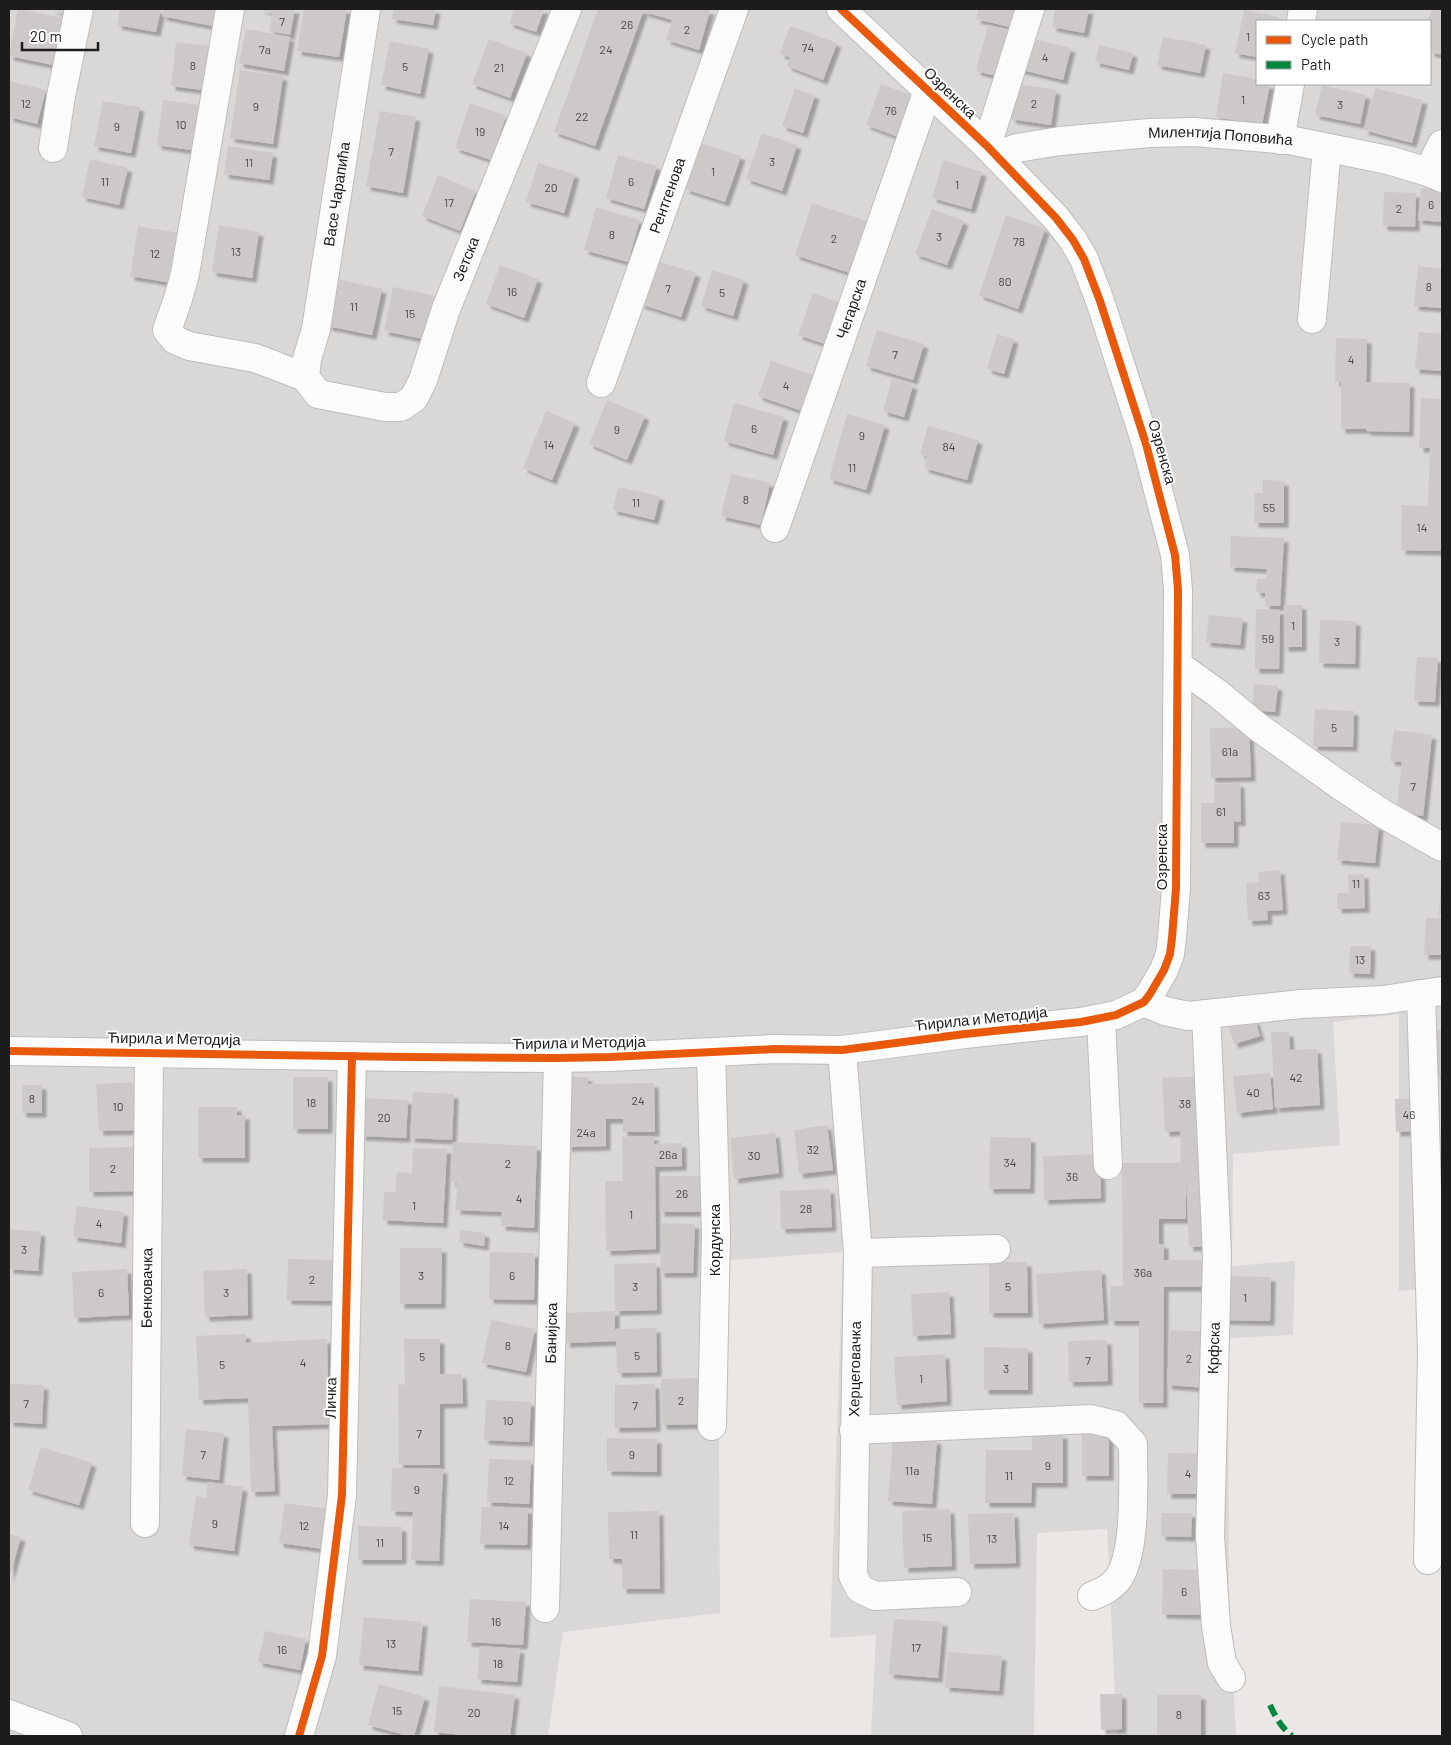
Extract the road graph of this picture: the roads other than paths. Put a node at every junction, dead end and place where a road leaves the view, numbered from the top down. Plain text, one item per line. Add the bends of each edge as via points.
1 (79, 9) edge
2 (230, 9) edge
3 (366, 9) edge
4 (567, 9) edge
5 (734, 9) edge
6 (842, 9) edge
7 (1030, 9) edge
8 (1290, 85) edge
9 (928, 90) junction
10 (1280, 140) junction
11 (1442, 144) edge
12 (53, 148) dead end
13 (1327, 148) junction
14 (992, 151) junction
15 (1435, 175) edge
16 (1312, 320) dead end
17 (306, 377) junction
18 (600, 383) dead end
19 (775, 528) dead end
20 (1178, 666) junction
21 (1442, 847) edge
22 (1432, 992) edge
23 (1144, 1002) junction
24 (1206, 1014) junction
25 (1101, 1019) junction
26 (842, 1050) junction
27 (9, 1051) edge
28 (149, 1052) junction
29 (710, 1053) junction
30 (352, 1056) junction
31 (558, 1058) junction
32 (1108, 1165) dead end
33 (996, 1249) dead end
34 (858, 1253) junction
35 (712, 1426) dead end
36 (854, 1430) junction
37 (145, 1523) dead end
38 (1428, 1560) dead end
39 (957, 1592) dead end
40 (1092, 1596) dead end
41 (545, 1608) dead end
42 (1231, 1678) dead end
43 (9, 1714) edge
44 (68, 1736) edge
45 (298, 1736) edge

1 - 12 street
2 - 17 street via 185,274 167,330 175,340 189,346 256,358
3 - 17 street, Васе Чарапића
4 - 17 street, Зетска via 446,309 414,398 401,407 385,407 318,394
5 - 18 street, Рентгенова
6 - 9 street, Озренска
7 - 14 street
8 - 10 street
9 - 14 street, Озренска
9 - 19 street, Чегарска
10 - 13 street, Милентија Поповића
10 - 14 street, Милентија Поповића via 1194,132 1150,133
11 - 15 street
13 - 15 street, Милентија Поповића via 1388,160
13 - 16 street
14 - 20 street, Озренска via 1073,240 1100,301 1146,444 1175,555
20 - 21 street via 1346,790
20 - 23 street, Озренска via 1176,888 1172,938 1164,970
22 - 24 street via 1383,1000
22 - 38 street via 1432,1353
23 - 24 street via 1177,1014
23 - 25 street, Ћирила и Методија
24 - 42 street, Крфска via 1217,1256 1210,1536 1216,1626 1222,1663
25 - 26 street, Ћирила и Методија
25 - 32 street
26 - 29 street, Ћирила и Методија via 775,1049
26 - 34 street, Херцеговачка
27 - 28 street, Ћирила и Методија
28 - 30 street, Ћирила и Методија
28 - 37 street, Бенковачка
29 - 31 street, Ћирила и Методија
29 - 35 street, Кордунска via 716,1234
30 - 31 street, Ћирила и Методија
30 - 45 street, Личка via 342,1495 322,1656
31 - 41 street, Банијска
33 - 34 street
34 - 36 street, Херцеговачка
36 - 39 street, Херцеговачка via 853,1576 860,1589 875,1596
36 - 40 street via 1092,1419 1116,1425 1133,1444 1133,1521 1121,1573 1109,1588
43 - 44 street

